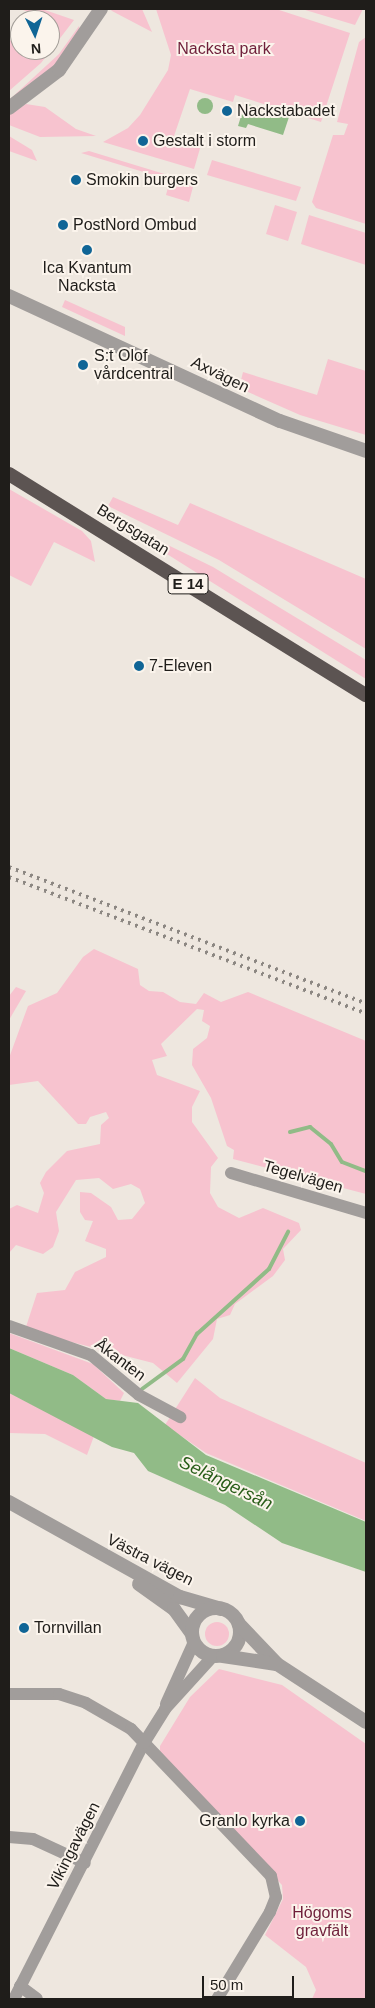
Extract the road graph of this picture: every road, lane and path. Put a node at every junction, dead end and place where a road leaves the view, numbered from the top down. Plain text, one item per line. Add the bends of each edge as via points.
1 (101, 9) edge
2 (9, 108) edge
3 (9, 296) edge
4 (366, 451) edge
5 (9, 474) edge
6 (366, 695) edge
7 (230, 1173) dead end
8 (366, 1213) edge
9 (9, 1326) edge
10 (180, 1417) dead end
11 (9, 1502) edge
12 (93, 1551) junction
13 (221, 1609) junction
14 (239, 1624) junction
15 (193, 1638) junction
16 (218, 1656) junction
17 (277, 1664) junction
18 (9, 1694) edge
19 (165, 1709) junction
20 (366, 1722) edge
21 (144, 1743) junction
22 (9, 1837) edge
23 (85, 1863) junction
24 (20, 1986) junction
25 (14, 1999) edge
26 (36, 1999) edge
27 (216, 1999) edge

1 - 2 street via 60,70
3 - 4 street, Axvägen via 262,414
5 - 6 highway, Bergsgatan / E 14
7 - 8 street, Tegelvägen
9 - 10 street, Åkanten via 91,1355 139,1395
11 - 12 street, Västra vägen
12 - 13 street, Västra vägen via 180,1597
12 - 15 street, Västra vägen via 174,1609
13 - 14 street
13 - 15 street via 198,1616
14 - 16 street via 239,1640
14 - 17 street
15 - 16 street
15 - 19 street, Vikingavägen
16 - 17 street
16 - 19 street, Vikingavägen
17 - 20 street
18 - 21 street via 59,1694 86,1703 131,1729
19 - 21 street, Vikingavägen
21 - 23 street, Vikingavägen
21 - 27 street via 271,1876 276,1897 261,1932
22 - 23 street via 33,1839
23 - 24 street, Vikingavägen
24 - 25 street, Vikingavägen
24 - 26 street

